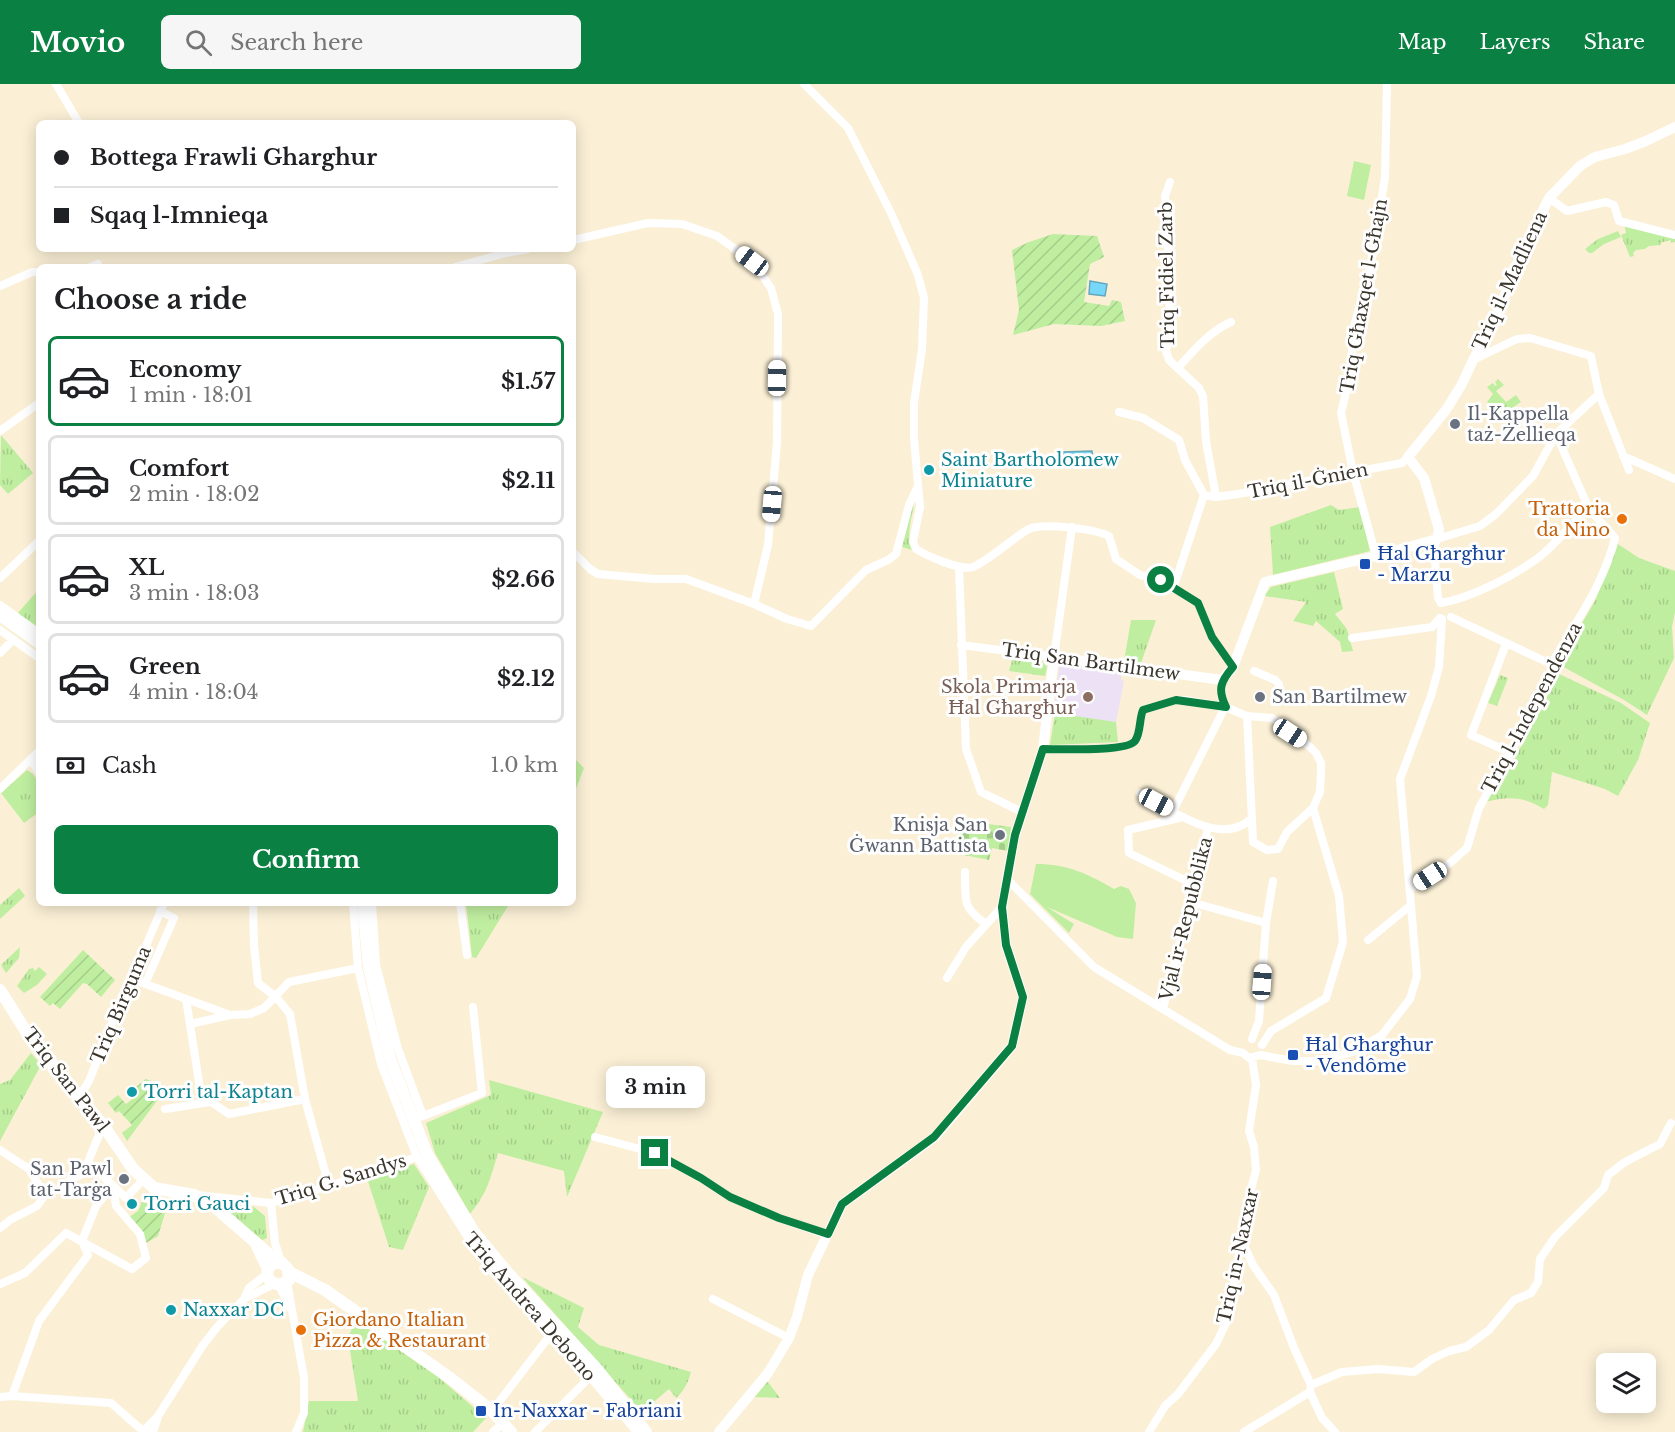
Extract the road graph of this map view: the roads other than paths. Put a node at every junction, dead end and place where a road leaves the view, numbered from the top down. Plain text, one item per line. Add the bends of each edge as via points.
1 (56, 84) edge
2 (804, 84) edge
3 (1387, 84) edge
4 (77, 120) edge
5 (1675, 127) edge
6 (1170, 182) dead end
7 (1549, 198) junction
8 (1675, 235) edge
9 (576, 239) edge
10 (512, 252) edge
11 (466, 264) edge
12 (36, 272) edge
13 (0, 286) edge
14 (1232, 322) dead end
15 (1473, 360) junction
16 (1178, 368) junction
17 (1599, 394) junction
18 (36, 405) edge
19 (1119, 412) dead end
20 (0, 431) edge
21 (1556, 434) junction
22 (1408, 456) junction
23 (1623, 456) junction
24 (1629, 470) dead end
25 (1353, 472) junction
26 (1675, 479) edge
27 (919, 484) junction
28 (1204, 495) junction
29 (1216, 497) junction
30 (1589, 509) junction
31 (1071, 527) junction
32 (1437, 538) junction
33 (36, 544) edge
34 (576, 555) edge
35 (1376, 556) junction
36 (959, 567) junction
37 (0, 578) edge
38 (1173, 589) junction
39 (1444, 603) junction
40 (754, 604) junction
41 (0, 605) edge
42 (0, 615) edge
43 (1444, 618) junction
44 (0, 630) edge
45 (36, 631) edge
46 (1352, 638) dead end
47 (13, 640) junction
48 (36, 641) edge
49 (1506, 644) junction
50 (961, 645) junction
51 (0, 653) edge
52 (36, 656) edge
53 (1054, 657) junction
54 (1551, 664) junction
55 (1233, 667) junction
56 (1254, 671) dead end
57 (1222, 680) junction
58 (1278, 702) dead end
59 (1226, 707) junction
60 (1247, 716) junction
61 (1043, 749) junction
62 (1509, 752) junction
63 (36, 754) edge
64 (31, 760) junction
65 (36, 768) edge
66 (0, 789) edge
67 (1140, 793) dead end
68 (1313, 808) junction
69 (1173, 810) junction
70 (1022, 812) junction
71 (1183, 817) junction
72 (1251, 819) junction
73 (1208, 828) junction
74 (964, 872) dead end
75 (1007, 879) junction
76 (1273, 881) dead end
77 (1195, 885) junction
78 (1410, 890) junction
79 (1191, 902) junction
80 (1411, 905) junction
81 (253, 906) edge
82 (353, 906) edge
83 (363, 906) edge
84 (372, 906) edge
85 (460, 906) edge
86 (162, 907) edge
87 (1002, 907) junction
88 (1266, 923) junction
89 (986, 924) junction
90 (1368, 940) dead end
91 (467, 955) dead end
92 (358, 968) junction
93 (947, 978) dead end
94 (132, 979) junction
95 (145, 984) junction
96 (0, 990) edge
97 (276, 997) junction
98 (186, 999) junction
99 (473, 1007) dead end
100 (1163, 1010) junction
101 (230, 1015) junction
102 (190, 1024) junction
103 (1252, 1039) junction
104 (1262, 1045) junction
105 (1243, 1053) junction
106 (1256, 1057) junction
107 (79, 1096) junction
108 (304, 1099) junction
109 (210, 1102) junction
110 (165, 1109) dead end
111 (418, 1119) junction
112 (1671, 1123) dead end
113 (103, 1125) junction
114 (595, 1137) dead end
115 (0, 1150) edge
116 (417, 1157) junction
117 (88, 1162) junction
118 (138, 1185) dead end
119 (113, 1186) junction
120 (329, 1186) junction
121 (45, 1195) junction
122 (194, 1195) junction
123 (271, 1203) junction
124 (0, 1228) edge
125 (828, 1234) junction
126 (82, 1241) junction
127 (1241, 1241) junction
128 (279, 1274) junction
129 (0, 1284) edge
130 (712, 1299) dead end
131 (551, 1334) junction
132 (789, 1338) junction
133 (590, 1377) junction
134 (1310, 1388) junction
135 (12, 1396) junction
136 (0, 1397) edge
137 (492, 1411) junction
138 (158, 1416) junction
139 (507, 1428) edge
140 (143, 1432) edge
141 (153, 1432) edge
142 (296, 1432) edge
143 (493, 1432) edge
144 (535, 1432) edge
145 (637, 1432) edge
146 (648, 1432) edge
147 (719, 1432) edge
148 (1149, 1432) edge
149 (1246, 1432) edge
150 (1335, 1432) edge

1 - 4 street
2 - 27 street via 848,128 918,275 924,298 914,403
3 - 25 street, Triq Għaxqet l-Għajn via 1385,177 1341,413
5 - 7 street, Triq il-Madliena via 1625,149 1595,157 1580,166
6 - 16 street, Triq Fidiel Zarb via 1165,196 1170,280 1166,351
7 - 8 street via 1567,211 1606,202 1614,206 1620,222
7 - 15 street, Triq il-Madliena via 1520,256 1494,324
9 - 40 street via 648,223 682,224 717,236 752,261 771,288 778,314 777,443 768,544
10 - 11 street
12 - 13 street
14 - 16 street via 1191,352
15 - 17 street via 1517,339 1530,338 1591,356
15 - 22 street, Triq il-Madliena via 1446,410
16 - 29 street, Triq Fidiel Zarb via 1203,396
17 - 21 street
17 - 23 street
18 - 20 street
19 - 28 street via 1143,418 1179,440
21 - 30 street
21 - 32 street via 1533,476 1496,514 1480,526
22 - 25 street, Triq il-Ġnien via 1402,463
22 - 32 street via 1424,478 1439,529
23 - 24 street
23 - 26 street
25 - 29 street, Triq il-Ġnien
25 - 35 street, Triq Għaxqet l-Għajn
27 - 36 street via 920,507 913,542 916,549
27 - 40 street via 896,554 866,570 811,626
28 - 29 street, Triq il-Ġnien
28 - 38 street
30 - 39 street via 1538,558 1502,579
30 - 54 street, Triq l-Independenza via 1614,538 1611,554 1590,600
31 - 36 street via 1030,528 972,567
31 - 38 street via 1109,536 1116,560
31 - 53 street
32 - 35 street
32 - 39 street via 1434,549 1438,598
33 - 37 street
34 - 40 street via 598,573 686,579
35 - 55 street via 1265,582
36 - 50 street
38 - 55 street via 1198,603 1212,637
39 - 43 street via 1453,609
39 - 43 street via 1437,606 1436,612
41 - 45 street
42 - 48 main road
43 - 46 street via 1432,627
43 - 49 street
43 - 78 street via 1431,696 1400,779
44 - 47 street
47 - 51 street
47 - 52 street
49 - 54 street
49 - 62 street via 1471,735
50 - 53 street, Triq San Bartilmew
50 - 70 street via 966,749 981,792
53 - 57 street, Triq San Bartilmew
53 - 61 street
54 - 62 street, Triq l-Independenza via 1554,674
55 - 57 street
56 - 58 street via 1279,684
57 - 59 street
59 - 60 street
59 - 61 street via 1176,700 1143,710 1137,739 1131,745
59 - 69 street
60 - 68 street via 1272,718 1309,746 1321,763 1320,792
60 - 72 street
61 - 70 street
62 - 78 street, Triq l-Independenza via 1479,808 1467,849
63 - 64 street
64 - 65 street
64 - 66 street
67 - 69 street
68 - 72 street via 1287,832 1278,849 1267,850 1253,842
68 - 104 street via 1339,896 1343,942 1326,998 1271,1031
69 - 71 street
70 - 75 street
71 - 73 street
71 - 77 street via 1128,830 1129,853
72 - 73 street via 1232,827
73 - 77 street, Vjal ir-Repubblika
74 - 89 street via 966,906
75 - 87 street
75 - 100 street via 1094,968
76 - 88 street
77 - 79 street, Vjal ir-Repubblika
78 - 80 street
79 - 88 street
79 - 100 street, Vjal ir-Repubblika
80 - 90 street
80 - 106 street via 1417,976 1410,999 1382,1035 1356,1051 1320,1061
81 - 97 street via 258,983
82 - 92 street, Triq Andrea Debono
83 - 111 main road, Triq Andrea Debono via 369,967 390,1059
84 - 111 street, Triq Andrea Debono via 376,966
85 - 91 street
86 - 94 street, Triq Birguma
86 - 95 street, Triq Birguma via 174,918
87 - 89 street
87 - 125 street via 1006,945 1023,997 1012,1046 934,1137 842,1204
88 - 103 street via 1259,1022
89 - 93 street
92 - 97 street via 289,982
92 - 116 street, Triq Andrea Debono via 381,1064
94 - 95 street
94 - 107 street, Triq Birguma
95 - 98 street
96 - 107 main road, Triq San Pawl via 27,1033
97 - 101 street via 256,1012
97 - 108 street via 290,1014
98 - 101 street
98 - 102 street
99 - 111 street via 482,1093
100 - 105 street via 1230,1050
101 - 102 street
102 - 109 street via 201,1095
103 - 104 street
103 - 105 street via 1245,1042
104 - 106 street
105 - 106 street
106 - 127 street, Triq in-Naxxar via 1249,1131 1256,1170
107 - 113 main road, Triq San Pawl
108 - 109 street via 229,1114
108 - 120 street
109 - 110 street
111 - 146 main road, Triq Andrea Debono via 427,1154 474,1232
112 - 134 street via 1660,1144 1608,1175 1604,1188 1555,1237 1539,1259 1538,1282 1531,1293 1514,1300 1490,1330 1466,1347 1432,1359 1414,1372 1342,1372
113 - 117 street
113 - 122 main road, Triq San Pawl via 133,1169 154,1188
114 - 125 street via 655,1153 730,1197
115 - 121 street via 29,1169
116 - 120 street, Triq G. Sandys
116 - 131 street, Triq Andrea Debono via 474,1247
117 - 119 street
117 - 121 street via 82,1174
118 - 119 street via 126,1198
119 - 126 street via 96,1206
119 - 126 street via 116,1206 140,1234 146,1258 132,1269
120 - 123 street, Triq G. Sandys
121 - 124 street via 37,1206
122 - 123 street, Triq G. Sandys
122 - 128 main road, Triq San Pawl via 254,1239
123 - 128 street
125 - 132 street via 808,1275
126 - 129 street via 66,1233 25,1273
126 - 135 street via 88,1255 39,1321
127 - 134 street via 1274,1295
127 - 148 street, Triq in-Naxxar via 1227,1321 1216,1344 1165,1406
128 - 137 main road, Triq San Pawl via 325,1290
128 - 138 street via 244,1299 203,1345
128 - 142 street via 291,1301 304,1378 304,1413
130 - 132 street
131 - 133 street, Triq Andrea Debono
131 - 137 street
132 - 147 street via 768,1373
133 - 144 street
133 - 145 street, Triq Andrea Debono
134 - 149 street
134 - 150 street via 1322,1418
135 - 136 street
135 - 140 street via 111,1403
137 - 139 main road, Triq San Pawl
138 - 140 street
138 - 141 street
139 - 143 street

